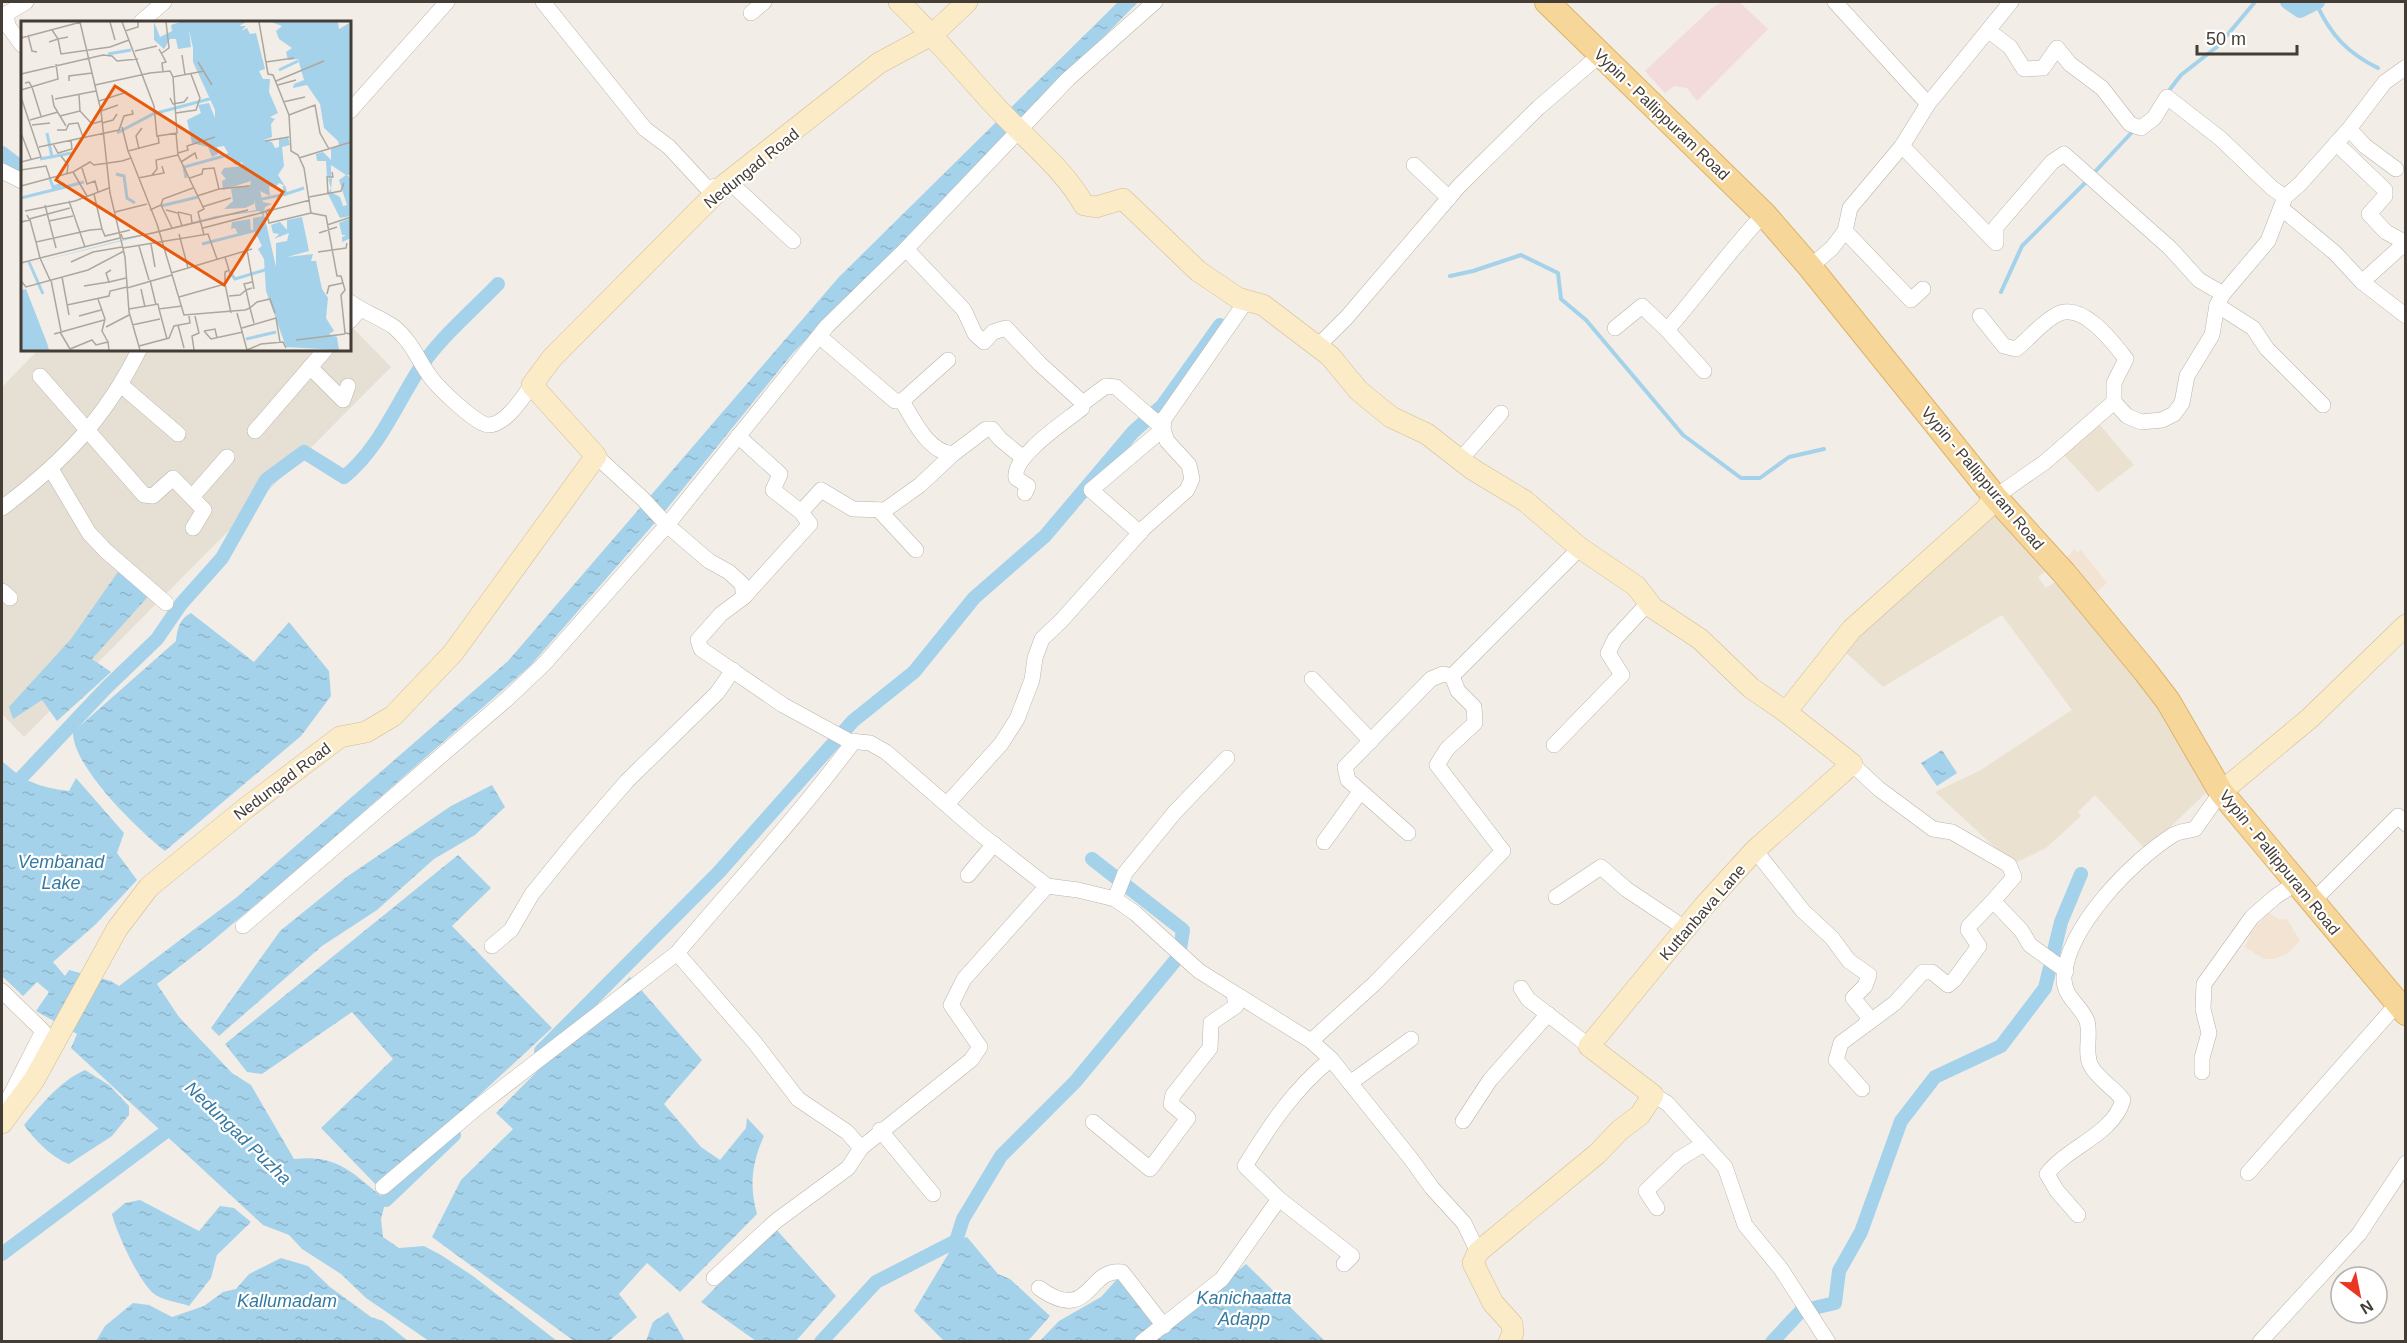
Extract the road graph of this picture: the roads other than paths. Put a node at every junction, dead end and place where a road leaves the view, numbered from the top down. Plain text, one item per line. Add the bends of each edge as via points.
1 (26, 2) edge
2 (164, 2) edge
3 (447, 2) edge
4 (543, 2) edge
5 (764, 2) edge
6 (899, 2) edge
7 (967, 2) edge
8 (1155, 2) edge
9 (1547, 2) edge
10 (1835, 2) edge
11 (2011, 2) edge
12 (4, 11) edge
13 (751, 13) dead end
14 (142, 21) edge
15 (1989, 30) junction
16 (933, 34) junction
17 (21, 44) edge
18 (1601, 54) junction
19 (2406, 67) edge
20 (1928, 104) junction
21 (351, 110) edge
22 (1019, 129) junction
23 (2349, 129) junction
24 (2336, 143) junction
25 (1902, 146) junction
26 (1414, 165) dead end
27 (2396, 169) dead end
28 (2, 171) edge
29 (21, 180) edge
30 (724, 185) junction
31 (1449, 198) junction
32 (2283, 202) junction
33 (1764, 214) junction
34 (1845, 231) junction
35 (793, 241) dead end
36 (2405, 244) edge
37 (906, 249) junction
38 (1810, 267) junction
39 (2362, 282) junction
40 (1923, 289) dead end
41 (2220, 299) junction
42 (1247, 300) junction
43 (353, 310) edge
44 (1980, 316) dead end
45 (2406, 316) edge
46 (1615, 328) dead end
47 (1667, 330) junction
48 (819, 336) junction
49 (1318, 346) junction
50 (139, 351) edge
51 (324, 351) edge
52 (948, 360) dead end
53 (310, 367) junction
54 (1704, 371) dead end
55 (40, 376) dead end
56 (122, 385) junction
57 (348, 386) dead end
58 (532, 386) junction
59 (902, 401) junction
60 (2114, 402) junction
61 (1083, 403) junction
62 (2323, 405) dead end
63 (1501, 413) dead end
64 (1156, 421) junction
65 (88, 431) junction
66 (255, 431) dead end
67 (178, 434) dead end
68 (738, 436) junction
69 (953, 454) junction
70 (596, 456) junction
71 (227, 457) dead end
72 (1022, 457) junction
73 (1461, 459) junction
74 (51, 469) junction
75 (1025, 493) dead end
76 (192, 497) junction
77 (1995, 497) junction
78 (2, 508) edge
79 (879, 510) junction
80 (801, 512) junction
81 (667, 525) junction
82 (193, 528) dead end
83 (1140, 533) junction
84 (1580, 548) junction
85 (916, 550) dead end
86 (744, 597) junction
87 (1649, 602) junction
88 (166, 603) dead end
89 (2406, 625) edge
90 (733, 670) junction
91 (1452, 676) junction
92 (1312, 679) dead end
93 (1786, 711) junction
94 (851, 741) junction
95 (1371, 741) junction
96 (1554, 745) dead end
97 (1227, 758) dead end
98 (1852, 764) junction
99 (1360, 792) junction
100 (2221, 792) junction
101 (947, 804) junction
102 (2406, 824) edge
103 (1408, 833) dead end
104 (1324, 842) dead end
105 (994, 844) junction
106 (1755, 850) junction
107 (968, 875) dead end
108 (2296, 883) junction
109 (1047, 886) junction
110 (1556, 897) dead end
111 (1115, 899) junction
112 (1993, 901) junction
113 (2312, 902) junction
114 (243, 926) dead end
115 (1686, 929) junction
116 (492, 946) dead end
117 (677, 953) junction
118 (2062, 967) junction
119 (1521, 988) dead end
120 (2, 991) edge
121 (1234, 994) junction
122 (2401, 1008) edge
123 (1548, 1014) junction
124 (1866, 1024) junction
125 (1411, 1039) dead end
126 (1311, 1041) junction
127 (1589, 1046) junction
128 (1330, 1059) junction
129 (2202, 1072) dead end
130 (1350, 1083) junction
131 (1862, 1089) dead end
132 (1653, 1095) junction
133 (2, 1113) edge
134 (1463, 1121) dead end
135 (1093, 1122) dead end
136 (2, 1123) edge
137 (880, 1130) junction
138 (1702, 1145) junction
139 (861, 1148) junction
140 (2406, 1163) edge
141 (2248, 1173) dead end
142 (383, 1187) dead end
143 (933, 1194) dead end
144 (1279, 1199) junction
145 (1657, 1208) dead end
146 (2078, 1215) dead end
147 (1478, 1252) junction
148 (1344, 1264) dead end
149 (714, 1278) dead end
150 (1039, 1288) dead end
151 (1164, 1326) junction
152 (1142, 1341) edge
153 (1509, 1341) edge
154 (1828, 1341) edge
155 (2260, 1341) edge

1 - 12 street
2 - 14 street
3 - 21 street
4 - 30 street via 645,129 669,147 707,188
5 - 13 street
6 - 16 street
7 - 16 street, Nedungad Road
8 - 22 street via 1068,79
9 - 18 main road, Vypin - Pallippuram Road
10 - 20 street
11 - 15 street
12 - 17 street via 8,26
15 - 20 street
15 - 32 street via 2010,47 2024,69 2043,68 2056,48 2102,88 2135,126 2154,118 2167,97 2204,124
16 - 22 street
16 - 30 street, Nedungad Road via 879,63
18 - 31 street via 1538,108
18 - 33 main road, Vypin - Pallippuram Road
19 - 23 street via 2385,82
20 - 25 street
22 - 37 street
22 - 42 street via 1074,186 1084,205 1096,207 1123,199 1198,271
23 - 24 street
23 - 27 street
24 - 32 street
24 - 36 street via 2385,190 2385,196 2369,214
25 - 34 street via 1850,208
25 - 41 street via 1996,243 1996,227 2052,162 2064,154 2170,248
26 - 31 street
28 - 29 street
30 - 35 street via 735,187
30 - 58 street, Nedungad Road via 552,358
31 - 49 street
32 - 39 street
32 - 41 street via 2268,241
33 - 38 main road, Vypin - Pallippuram Road
33 - 47 street via 1732,247
34 - 38 street
34 - 40 street via 1911,300
36 - 39 street
37 - 48 street
37 - 61 street via 964,310 980,338 987,341 993,332 1006,328
38 - 77 main road, Vypin - Pallippuram Road
39 - 45 street
41 - 60 street via 2212,335 2187,376 2182,403 2174,414 2162,420 2141,422 2127,416
41 - 62 street via 2253,328 2267,349
42 - 49 street via 1263,305
42 - 64 street
43 - 58 street, Nedungad Road via 393,327 418,352 429,376 485,426 495,424 510,412
44 - 60 street via 2004,346 2016,349 2056,314 2070,311 2082,315 2126,359 2114,383
46 - 47 street via 1642,306
47 - 54 street
48 - 59 street via 895,401
48 - 68 street
49 - 73 street via 1343,368 1359,391 1391,417 1427,434
50 - 56 street
51 - 53 street
52 - 59 street
53 - 57 street via 343,399
53 - 66 street
55 - 65 street
56 - 65 street
56 - 67 street
58 - 70 street
59 - 69 street via 918,429 942,453
60 - 77 street via 2045,462
61 - 64 street via 1106,386 1116,387
61 - 72 street via 1082,408
63 - 73 street
64 - 83 street via 1171,447 1189,465 1192,479 1187,490
64 - 83 street via 1091,490
65 - 74 street
65 - 76 street via 144,495 153,496 173,478
68 - 80 street via 780,474 773,490
68 - 81 street
69 - 72 street via 986,429 992,429
69 - 79 street via 920,485 885,510
70 - 81 street
70 - 136 street, Nedungad Road via 459,645 400,709 366,732 340,738 149,887 133,906 93,973 34,1080
71 - 76 street
72 - 75 street via 1015,471 1016,478 1028,486
73 - 84 street via 1472,470 1525,501
74 - 78 street
74 - 88 street via 89,532
76 - 82 street via 204,510
77 - 93 street via 1970,525 1851,630
77 - 100 main road, Vypin - Pallippuram Road via 2064,573 2168,700
79 - 80 street via 854,509 820,490
79 - 85 street
80 - 86 street via 810,524
81 - 86 street via 742,584
81 - 114 street via 544,664
83 - 101 street via 1042,639 1017,719 1001,744
84 - 87 street via 1636,586
84 - 91 street
86 - 90 street via 721,614 698,640 701,649
87 - 93 street via 1700,639 1751,688
87 - 96 street via 1608,652 1622,675
89 - 100 street via 2310,718
90 - 94 street via 783,705
90 - 116 street via 717,693 627,781 532,894 511,930
91 - 95 street via 1431,679
91 - 126 street via 1458,691 1474,707 1475,723 1447,749 1437,765 1503,851 1374,984
92 - 95 street
93 - 98 street
94 - 101 street via 870,743 886,752
94 - 117 street via 814,795
95 - 99 street via 1345,767 1348,780
97 - 111 street via 1175,812 1125,873
98 - 106 street, Kuttanbava Lane
98 - 112 street via 1934,829 1952,831 2009,865 2014,877
99 - 103 street
99 - 104 street
100 - 108 main road, Vypin - Pallippuram Road
100 - 118 street via 2195,829 2175,833 2124,875 2080,928
101 - 105 street
102 - 113 street via 2398,816
105 - 107 street
105 - 109 street
106 - 115 street, Kuttanbava Lane
106 - 124 street via 1803,911 1832,938 1849,961 1869,975 1853,998 1868,1016
108 - 113 main road, Vypin - Pallippuram Road
108 - 129 street via 2252,917 2204,984 2203,1009 2209,1033
109 - 111 street
109 - 137 street via 964,980 951,1005 980,1047 971,1060
110 - 115 street via 1601,867 1626,889
111 - 121 street via 1199,970
112 - 118 street via 2030,945
112 - 124 street via 1969,926 1979,946 1954,981 1948,984 1932,972 1923,972 1901,997
113 - 122 main road, Vypin - Pallippuram Road
115 - 127 street, Kuttanbava Lane
117 - 139 street via 798,1099 847,1131
117 - 142 street via 479,1106
118 - 146 street via 2067,995 2084,1013 2088,1024 2091,1066 2123,1100 2117,1112 2088,1142 2047,1174
119 - 123 street via 1528,999
120 - 133 street via 43,1031
121 - 126 street
121 - 135 street via 1236,1006 1210,1023 1210,1048 1173,1095 1171,1104 1188,1118 1150,1169
122 - 141 street
123 - 127 street
123 - 134 street via 1490,1080
124 - 131 street via 1841,1043 1836,1060
125 - 130 street
126 - 128 street
127 - 132 street
128 - 130 street
128 - 144 street via 1276,1116 1245,1166
130 - 147 street via 1464,1223
132 - 138 street via 1667,1103
132 - 147 street via 1640,1115 1597,1154
137 - 139 street
137 - 143 street
138 - 145 street via 1678,1159 1646,1191
138 - 154 street via 1725,1167 1745,1225 1781,1269
139 - 149 street via 848,1168 776,1221
140 - 155 street via 2359,1234
144 - 148 street via 1352,1256
144 - 151 street via 1222,1279
147 - 153 street via 1473,1263 1477,1273 1493,1303 1512,1324
150 - 151 street via 1056,1300 1071,1300 1083,1296 1104,1277 1122,1272
151 - 152 street

